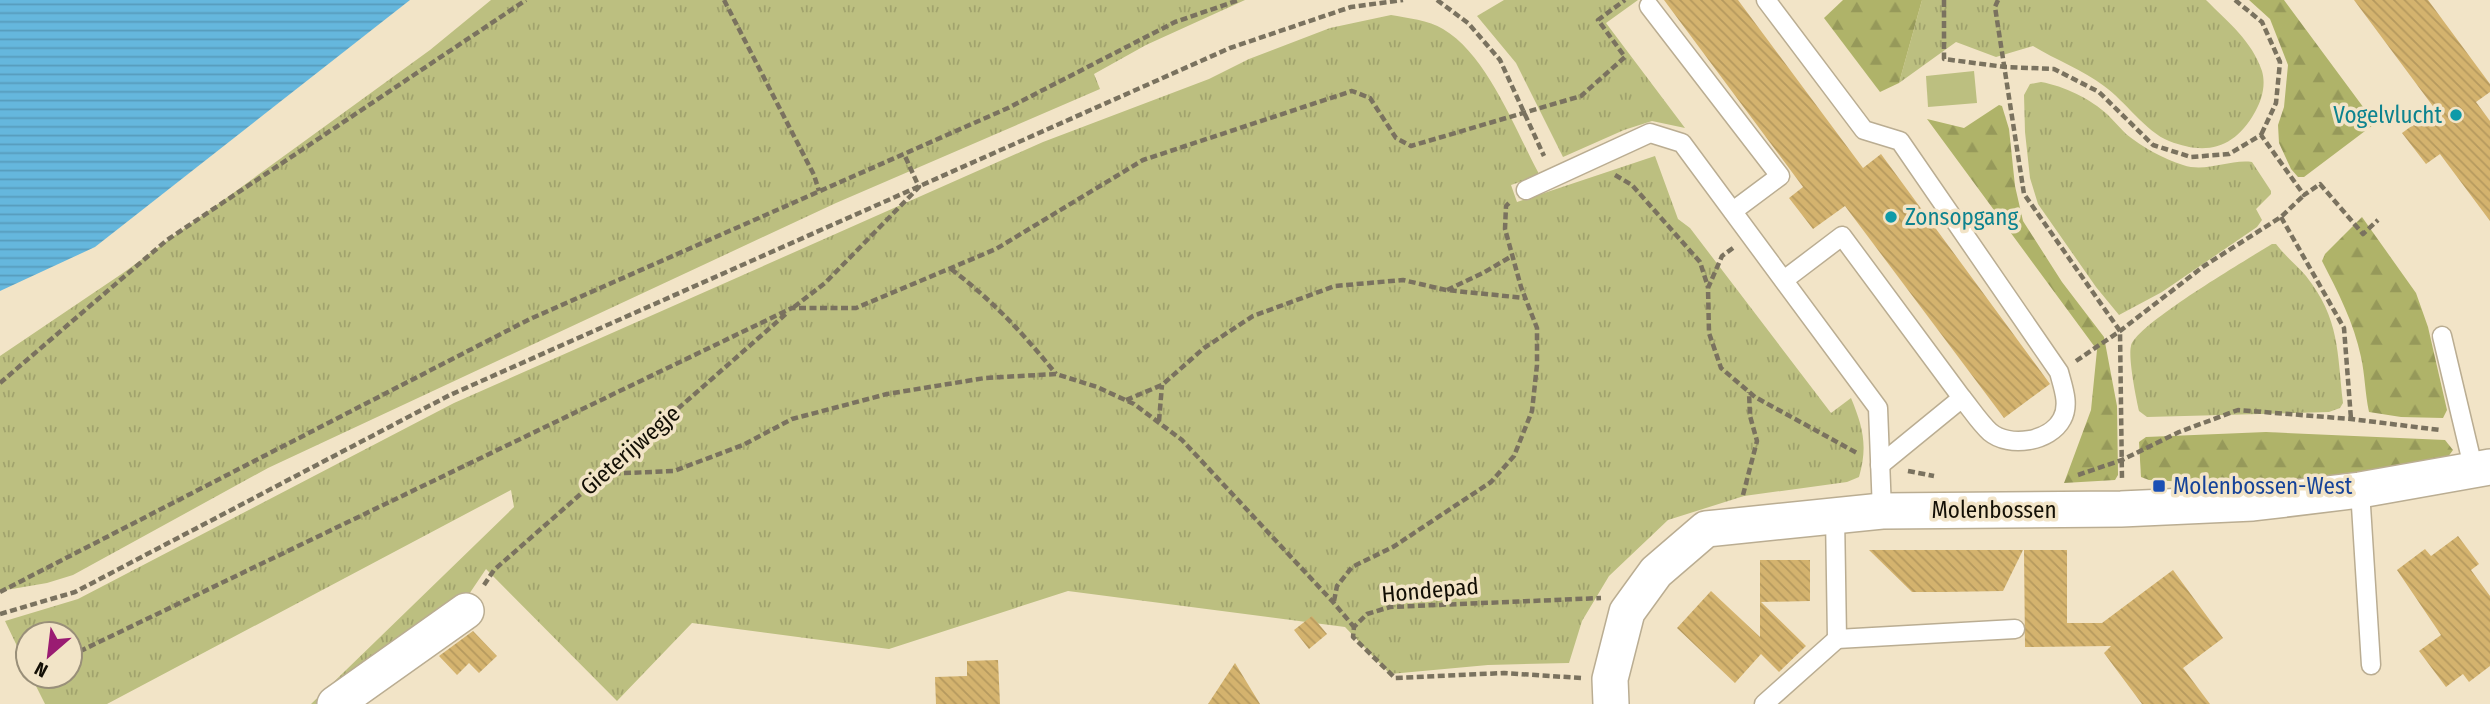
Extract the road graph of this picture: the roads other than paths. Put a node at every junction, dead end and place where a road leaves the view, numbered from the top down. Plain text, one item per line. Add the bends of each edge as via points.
1 (1766, 0) edge
2 (1649, 6) dead end
3 (1525, 190) road end
4 (1733, 212) junction
5 (1784, 280) junction
6 (2442, 336) dead end
7 (1962, 398) junction
8 (1880, 465) junction
9 (2482, 469) edge
10 (2360, 490) junction
11 (1882, 510) junction
12 (1835, 515) junction
13 (466, 611) road end
14 (2015, 629) dead end
15 (1837, 639) junction
16 (2371, 665) dead end
17 (1610, 692) edge
18 (335, 704) edge
19 (1764, 704) edge

1 - 7 lane via 1864,130 1900,141 2059,372 2067,404 2062,420 2048,434 2007,440 1991,433
2 - 4 lane via 1780,176
3 - 4 lane via 1650,133 1682,143
4 - 5 lane
5 - 7 lane via 1842,236
5 - 8 lane via 1878,408
6 - 9 lane
7 - 8 lane
8 - 11 lane
9 - 10 street, Molenbossen
10 - 11 street, Molenbossen via 2253,503 2122,509
10 - 16 lane
11 - 12 street, Molenbossen
12 - 15 lane
12 - 17 street, Molenbossen via 1706,529 1656,572 1627,612
13 - 18 street
14 - 15 lane
15 - 19 lane

